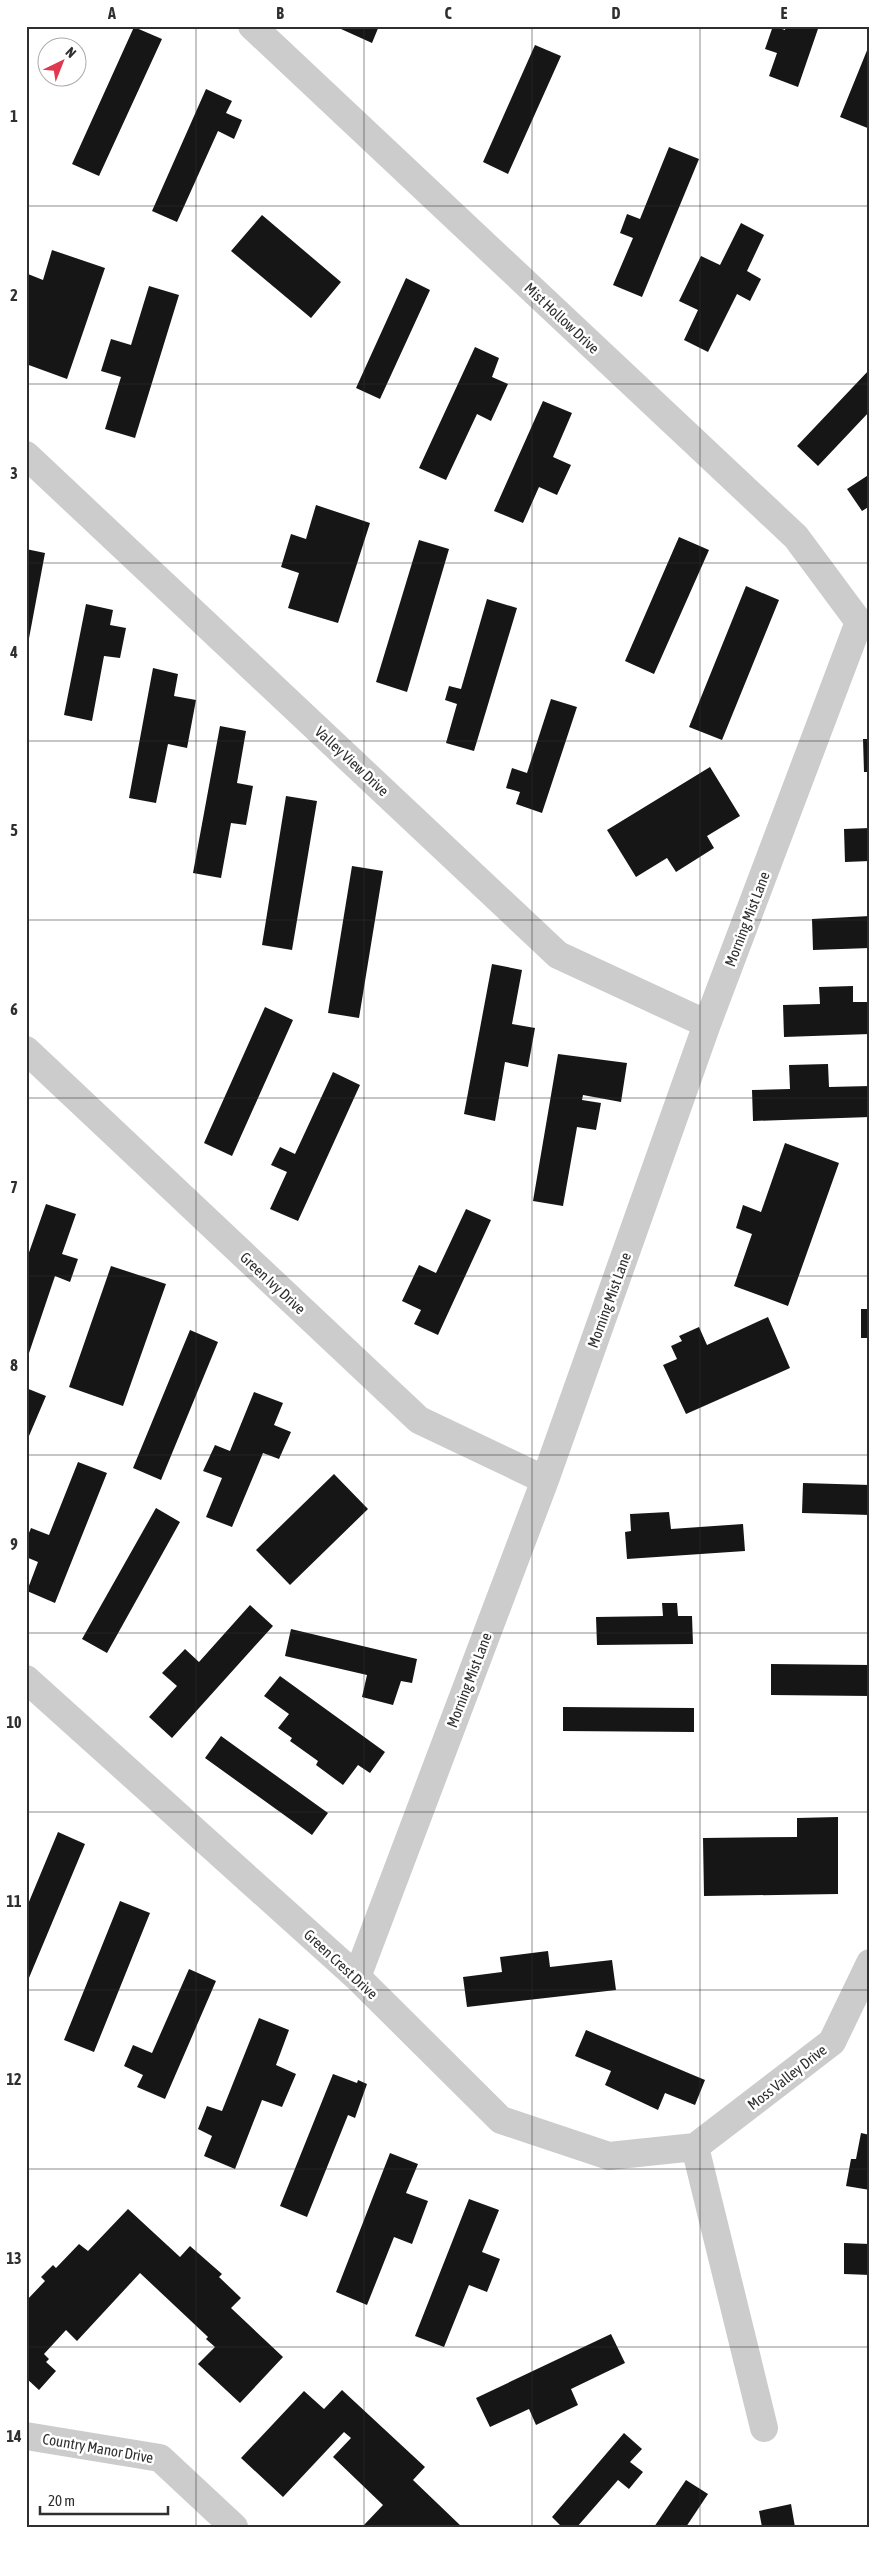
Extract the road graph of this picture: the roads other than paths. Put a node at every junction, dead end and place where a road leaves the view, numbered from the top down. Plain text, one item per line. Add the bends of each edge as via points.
1 (252, 26) edge
2 (26, 455) edge
3 (859, 622) joint
4 (707, 1024) junction
5 (26, 1050) edge
6 (545, 1480) junction
7 (26, 1679) edge
8 (870, 1963) edge
9 (357, 1977) junction
10 (695, 2147) junction
11 (764, 2428) dead end
12 (26, 2436) edge
13 (234, 2527) edge

1 - 3 street, Mist Hollow Drive via 796,537
2 - 4 street, Valley View Drive via 558,955
3 - 4 street, Morning Mist Lane
4 - 6 street, Morning Mist Lane
5 - 6 street, Green Ivy Drive via 419,1420
6 - 9 street, Morning Mist Lane
7 - 9 street, Green Crest Drive
8 - 10 street, Moss Valley Drive via 832,2042
9 - 10 street, Green Crest Drive via 501,2120 609,2156
10 - 11 street
12 - 13 street, Country Manor Drive via 160,2458

